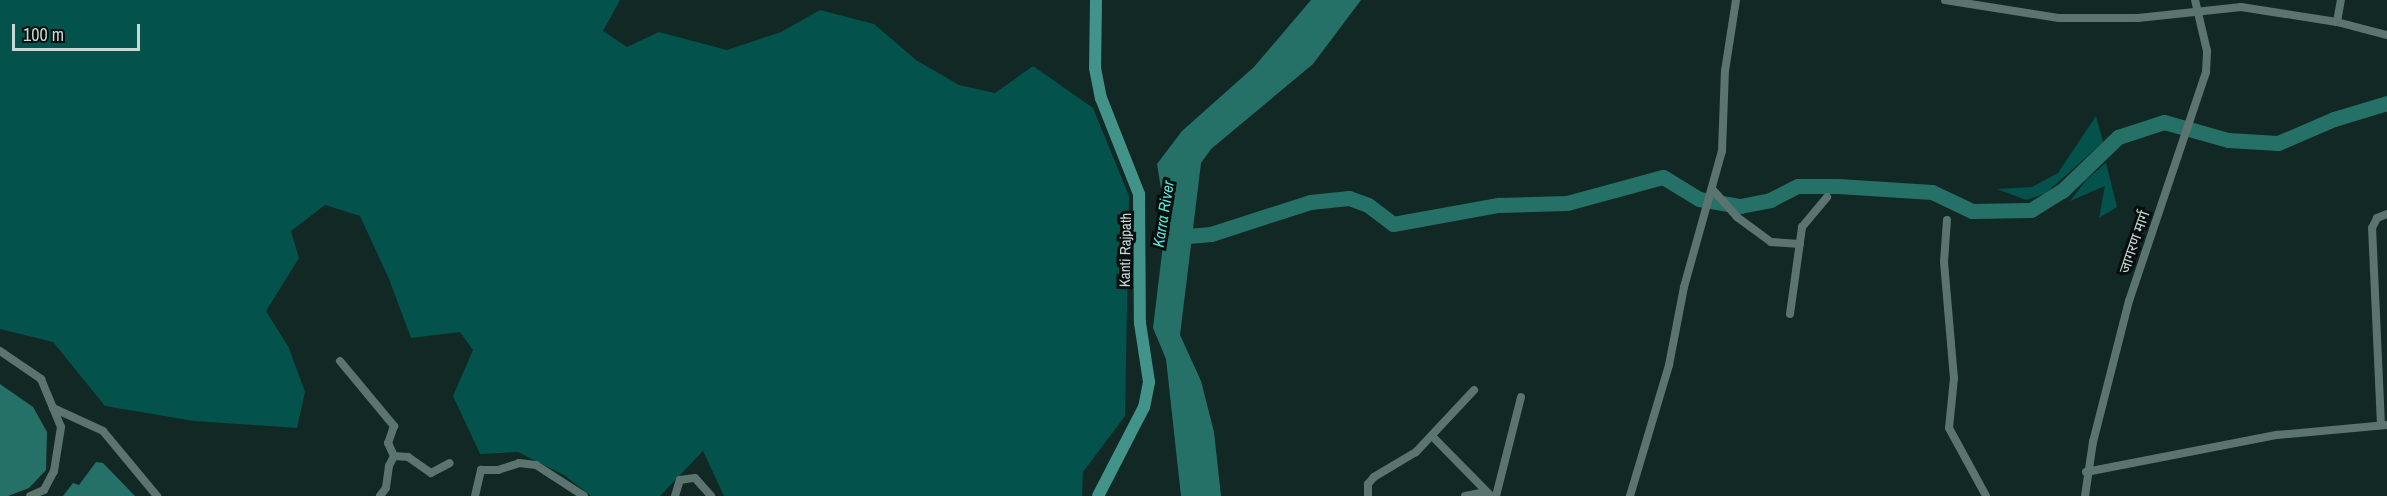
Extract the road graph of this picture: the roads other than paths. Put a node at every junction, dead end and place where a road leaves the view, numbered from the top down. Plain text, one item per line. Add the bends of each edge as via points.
1 (1096, 0) edge
2 (1736, 0) edge
3 (1945, 0) edge
4 (2195, 0) edge
5 (2341, 0) edge
6 (2197, 10) junction
7 (2337, 22) junction
8 (2387, 35) edge
9 (1711, 191) junction
10 (1827, 197) dead end
11 (2387, 214) edge
12 (1947, 220) dead end
13 (1800, 244) junction
14 (1790, 314) dead end
15 (0, 351) edge
16 (340, 361) dead end
17 (1474, 390) dead end
18 (1521, 397) dead end
19 (53, 408) junction
20 (2384, 425) edge
21 (1432, 436) junction
22 (394, 456) junction
23 (450, 463) dead end
24 (2086, 472) junction
25 (1488, 494) edge
26 (30, 496) edge
27 (157, 496) edge
28 (380, 496) edge
29 (475, 496) edge
30 (584, 496) edge
31 (675, 496) edge
32 (711, 496) edge
33 (1098, 496) edge
34 (1368, 496) edge
35 (1465, 496) edge
36 (1496, 496) edge
37 (1629, 496) edge
38 (1986, 496) edge
39 (2085, 496) edge

1 - 33 main road, Kanti Rajpath via 1095,68 1101,98 1139,194 1140,323 1149,382 1144,407
2 - 9 street via 1725,71 1722,151
3 - 6 street via 2059,18 2138,18
4 - 6 street, जागरण मार्ग
5 - 7 street
6 - 7 street via 2241,8
6 - 24 street, जागरण मार्ग via 2207,51 2206,72 2129,301
7 - 8 street
9 - 13 street via 1771,242
9 - 37 street via 1684,287 1669,364
10 - 13 street via 1802,227
11 - 20 street via 2377,218 2372,228
12 - 38 street via 1944,262 1954,378 1949,428
13 - 14 street
15 - 19 street via 41,379
16 - 22 street via 394,426 388,443
17 - 21 street
18 - 36 street
19 - 26 street via 61,426 54,471 44,490
19 - 27 street via 103,431
20 - 24 street via 2277,435
21 - 25 street
21 - 34 street via 1416,452 1374,477 1368,484
22 - 23 street via 408,458 431,473
22 - 28 street via 387,488
24 - 39 street, जागरण मार्ग
25 - 35 street
29 - 30 street via 481,470 498,470 519,463 536,465
31 - 32 street via 680,480 695,478

